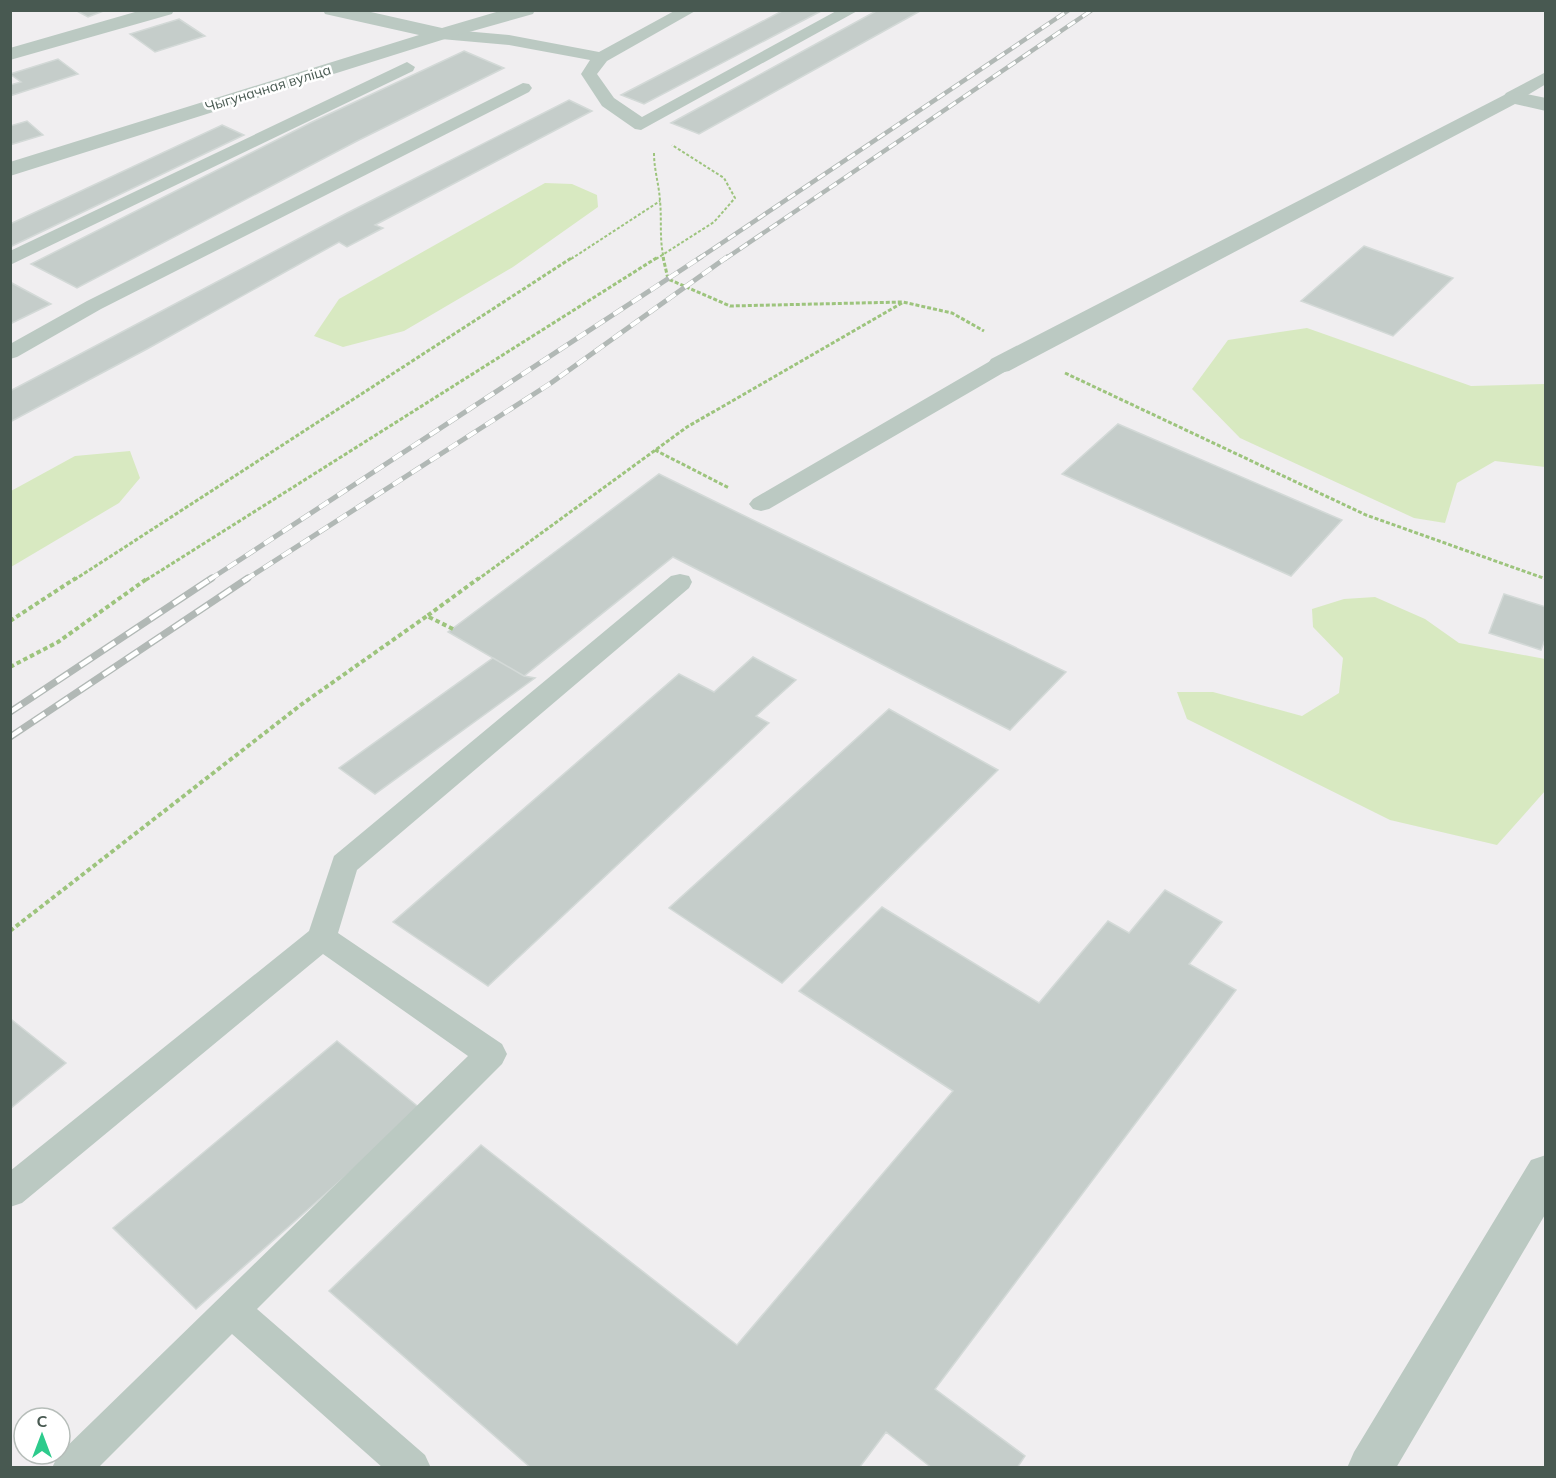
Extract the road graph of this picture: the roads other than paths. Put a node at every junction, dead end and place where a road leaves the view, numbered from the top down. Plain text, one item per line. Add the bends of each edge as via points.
1 (165, 10) edge
2 (332, 10) edge
3 (526, 10) edge
4 (689, 10) edge
5 (851, 10) edge
6 (441, 34) junction
7 (10, 54) edge
8 (600, 57) junction
9 (407, 66) dead end
10 (1545, 77) edge
11 (523, 88) dead end
12 (1512, 97) junction
13 (1545, 105) edge
14 (10, 169) edge
15 (10, 259) edge
16 (10, 353) edge
17 (1000, 365) joint
18 (761, 504) road end
19 (680, 582) dead end
20 (322, 938) junction
21 (1545, 1173) edge
22 (10, 1192) edge
23 (231, 1310) junction
24 (71, 1467) edge
25 (412, 1467) edge
26 (1370, 1467) edge

1 - 7 street
2 - 6 street
3 - 6 street, Чыгуначная вуліца
4 - 8 lane
5 - 8 lane via 641,125 608,102 589,74
6 - 8 lane via 509,40
6 - 14 street, Чыгуначная вуліца
9 - 15 lane
10 - 12 lane
11 - 16 lane via 104,300
12 - 13 street
12 - 17 street
17 - 18 lane
19 - 20 lane via 344,864
20 - 22 lane
20 - 23 lane via 491,1054
21 - 26 street
23 - 24 lane
23 - 25 lane

